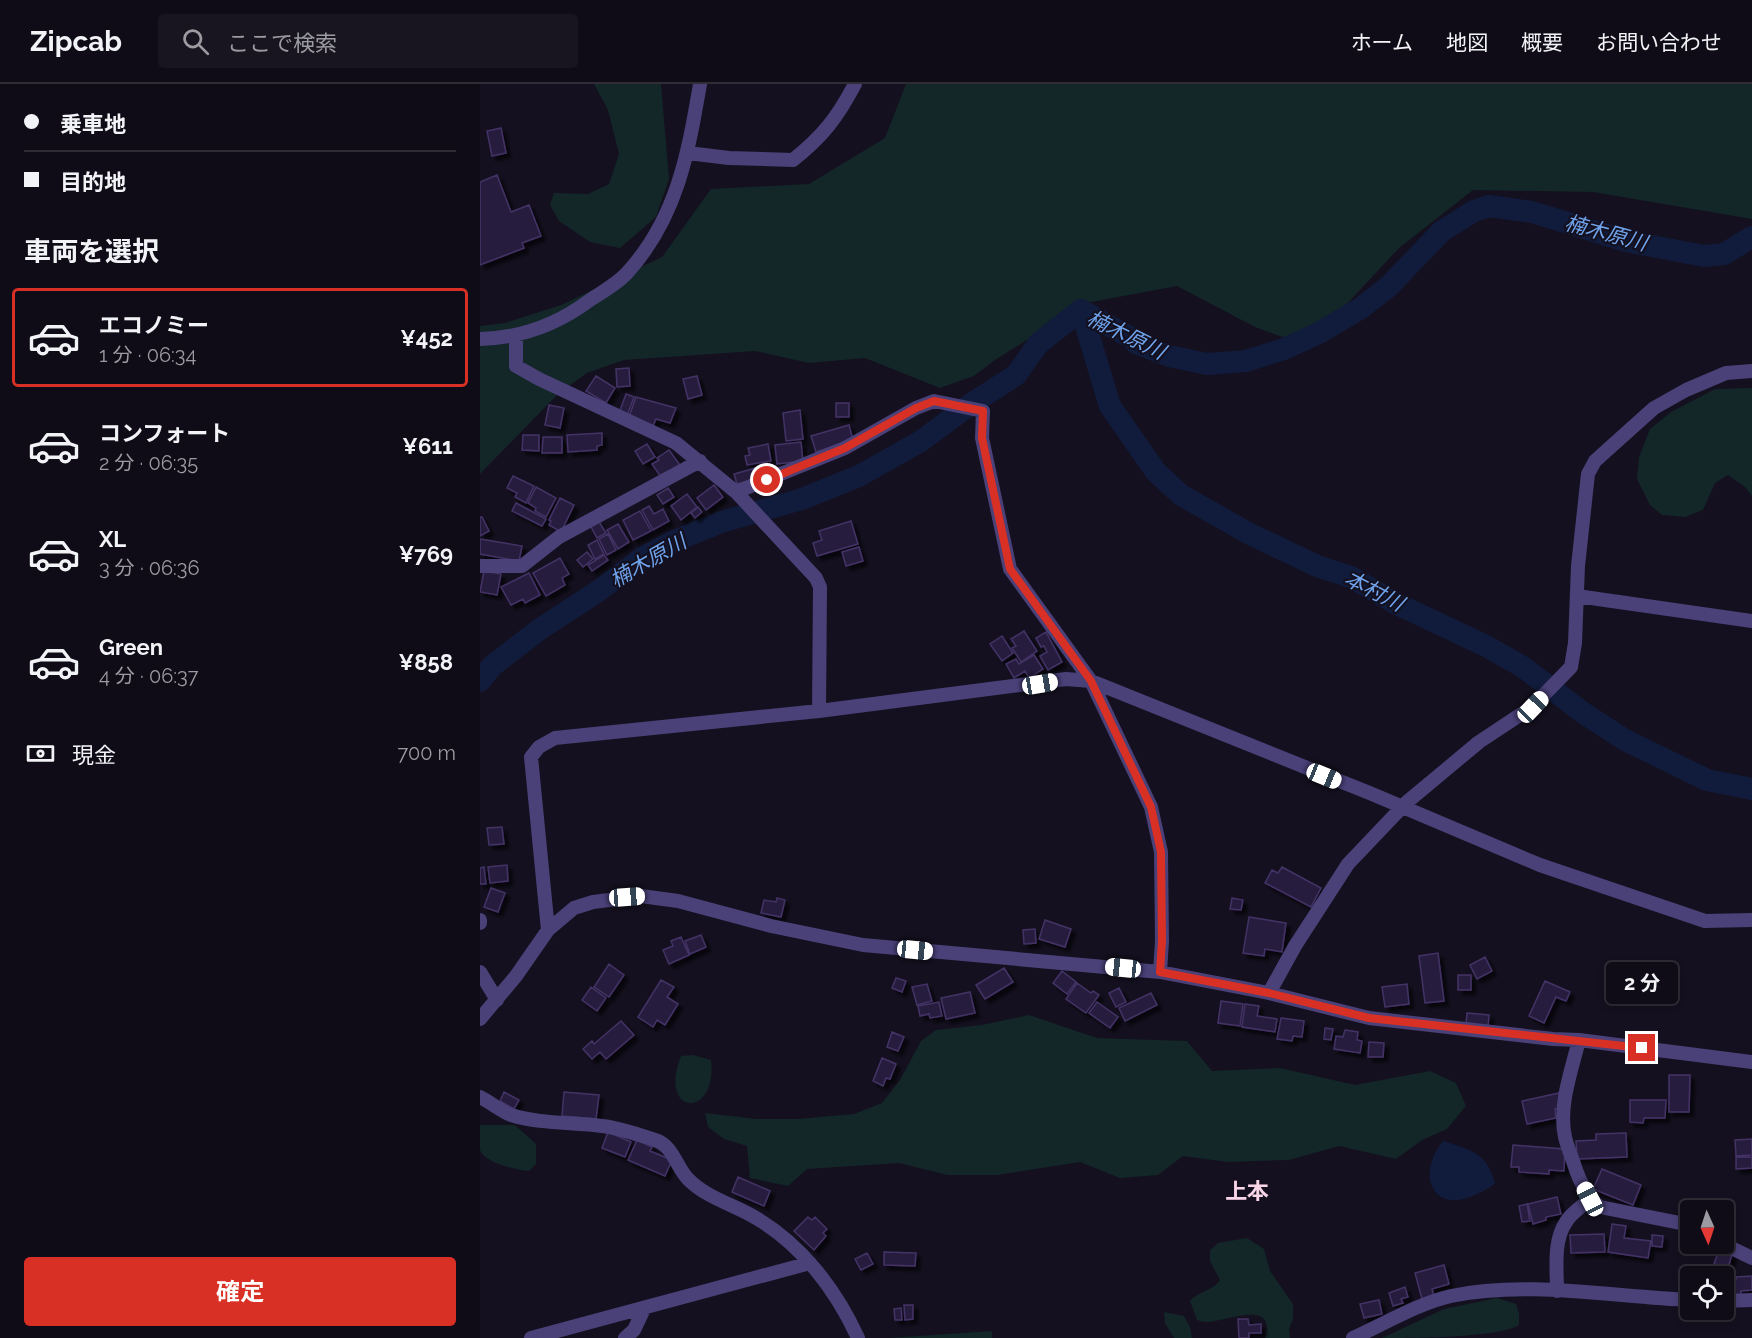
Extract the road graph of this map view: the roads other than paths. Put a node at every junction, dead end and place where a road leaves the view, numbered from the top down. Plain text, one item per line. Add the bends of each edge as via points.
1 (700, 84) edge
2 (855, 84) edge
3 (688, 153) junction
4 (516, 336) junction
5 (480, 339) edge
6 (1752, 371) edge
7 (700, 461) junction
8 (740, 496) junction
9 (480, 566) edge
10 (1577, 596) junction
11 (1752, 621) edge
12 (1091, 681) junction
13 (819, 711) junction
14 (1401, 807) junction
15 (1752, 920) edge
16 (548, 930) junction
17 (480, 972) edge
18 (1160, 972) junction
19 (1269, 993) junction
20 (497, 1000) junction
21 (480, 1019) edge
22 (1579, 1040) junction
23 (1752, 1062) edge
24 (480, 1096) edge
25 (1590, 1199) junction
26 (1680, 1223) edge
27 (1734, 1249) edge
28 (1752, 1258) edge
29 (810, 1263) junction
30 (1557, 1291) junction
31 (1680, 1298) edge
32 (1734, 1300) edge
33 (1752, 1300) edge
34 (644, 1309) junction
35 (531, 1338) edge
36 (625, 1338) edge
37 (858, 1338) edge
38 (1353, 1338) edge

1 - 3 street
2 - 3 street via 818,141 793,160
3 - 4 street via 661,228 626,274 577,310
4 - 5 street
4 - 7 street via 516,366 676,443
6 - 10 street via 1726,373 1654,408 1595,461 1588,474
7 - 8 street
7 - 9 street via 559,537 522,566
8 - 12 street via 845,448 934,401 983,411 982,438 1010,569
8 - 13 street via 820,586
10 - 11 street
10 - 14 street via 1571,667 1533,707 1479,742
12 - 13 street via 1066,679
12 - 14 street
12 - 18 street via 1151,807 1161,852
13 - 16 street via 555,738 539,747 531,758
14 - 15 street via 1540,865 1705,921
14 - 19 street via 1348,864
16 - 18 street via 574,908 641,896 678,901 863,945
16 - 20 street
17 - 20 street
18 - 19 street
19 - 22 street via 1369,1018
20 - 21 street
22 - 23 street
22 - 25 street via 1568,1084 1565,1135 1577,1174
24 - 29 street via 509,1114 602,1126 659,1141 673,1154 690,1181 758,1219
25 - 26 street via 1600,1207
25 - 30 street via 1566,1220 1560,1235
27 - 28 street
29 - 34 street
29 - 37 street via 845,1310
30 - 31 street
30 - 38 street via 1449,1297
32 - 33 street
34 - 35 street
34 - 36 street via 634,1330

